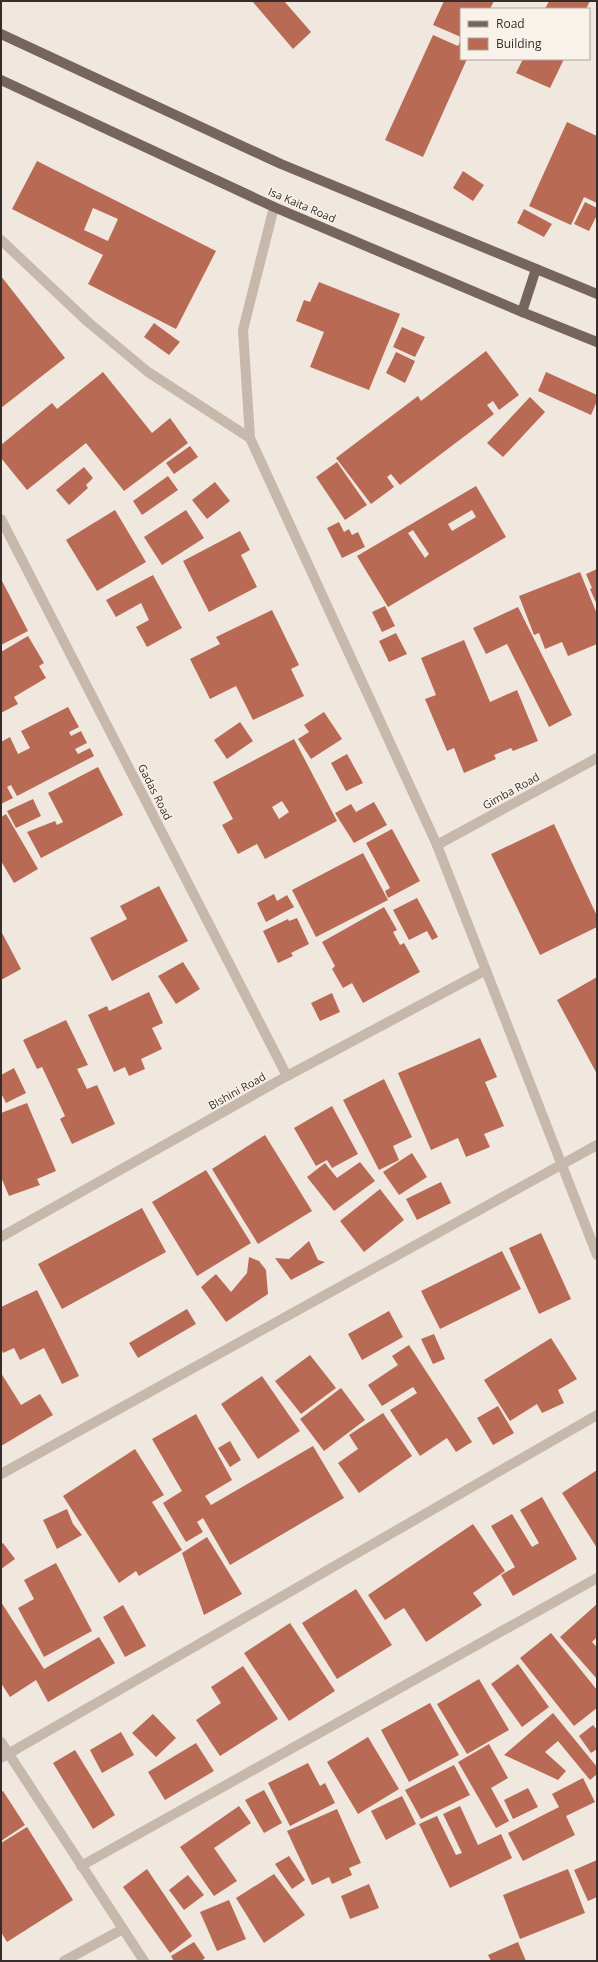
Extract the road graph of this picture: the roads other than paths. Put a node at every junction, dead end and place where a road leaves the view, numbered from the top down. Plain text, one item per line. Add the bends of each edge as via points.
1 (1, 34) edge
2 (1, 80) edge
3 (274, 207) junction
4 (1, 240) edge
5 (536, 269) junction
6 (597, 294) edge
7 (522, 312) junction
8 (597, 342) edge
9 (250, 438) junction
10 (1, 519) edge
11 (597, 758) edge
12 (437, 845) junction
13 (486, 970) junction
14 (287, 1076) junction
15 (597, 1145) edge
16 (560, 1164) junction
17 (1, 1237) edge
18 (597, 1255) edge
19 (597, 1414) edge
20 (1, 1474) edge
21 (597, 1578) edge
22 (1, 1742) edge
23 (5, 1756) edge
24 (81, 1866) junction
25 (123, 1929) junction
26 (64, 1961) edge
27 (144, 1961) edge

1 - 5 main road via 281,164
2 - 3 main road, Isa Kaita Road
3 - 7 main road, Isa Kaita Road
3 - 9 street via 243,330
4 - 9 street via 88,322 148,372
5 - 6 main road
5 - 7 main road
7 - 8 main road, Isa Kaita Road
9 - 12 street
10 - 14 street, Gadas Road
11 - 12 street, Gimba Road
12 - 13 street
13 - 14 street, BIshini Road
13 - 16 street
14 - 17 street, BIshini Road
15 - 16 street
16 - 18 street
16 - 20 street
19 - 23 street
21 - 24 street
22 - 23 street
23 - 24 street
24 - 25 street
25 - 26 street
25 - 27 street

